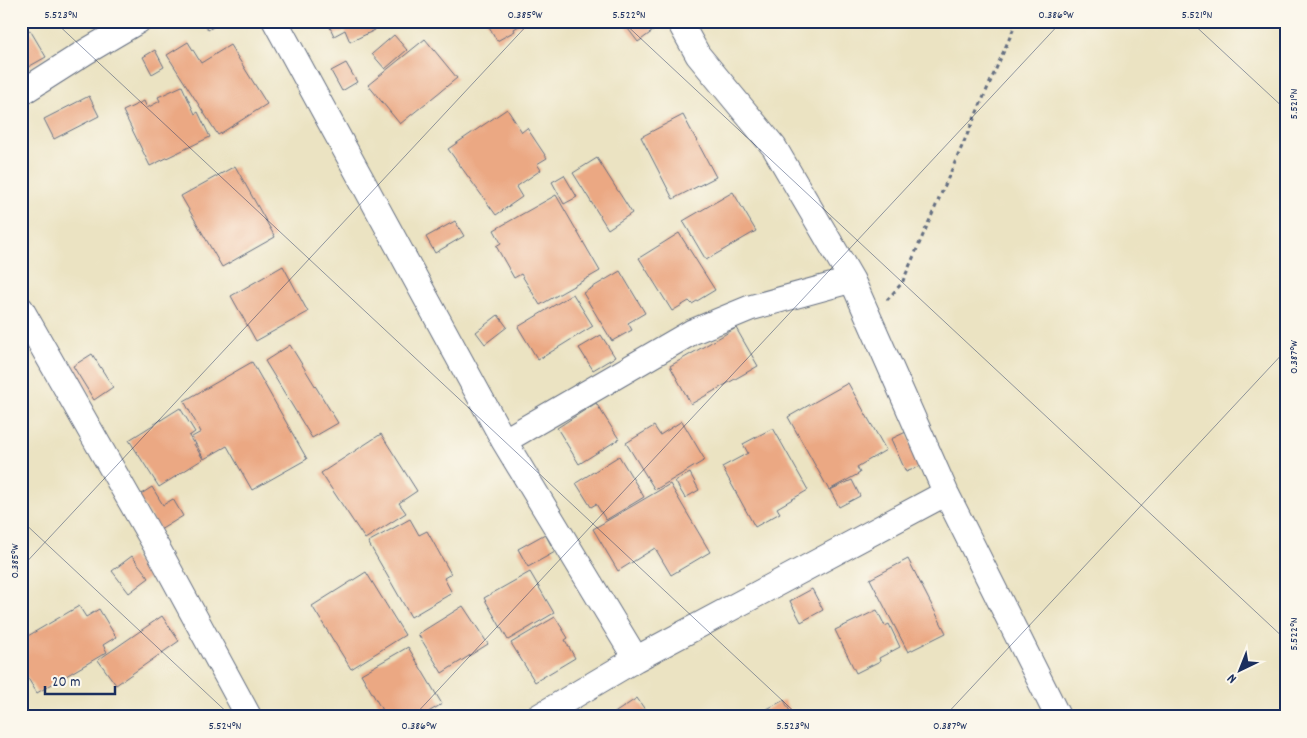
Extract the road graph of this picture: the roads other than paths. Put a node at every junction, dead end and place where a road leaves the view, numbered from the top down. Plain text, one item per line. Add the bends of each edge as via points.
1 (138, 21) edge
2 (275, 21) edge
3 (679, 21) edge
4 (21, 94) edge
5 (852, 280) junction
6 (21, 309) edge
7 (504, 440) junction
8 (946, 493) junction
9 (636, 659) junction
10 (249, 717) edge
11 (538, 717) edge
12 (1058, 717) edge

1 - 4 street
2 - 7 street
3 - 5 street via 698,54 774,148
5 - 7 street via 750,308 692,332
5 - 8 street
6 - 10 street
7 - 9 street
8 - 9 street
8 - 12 street
9 - 11 street

